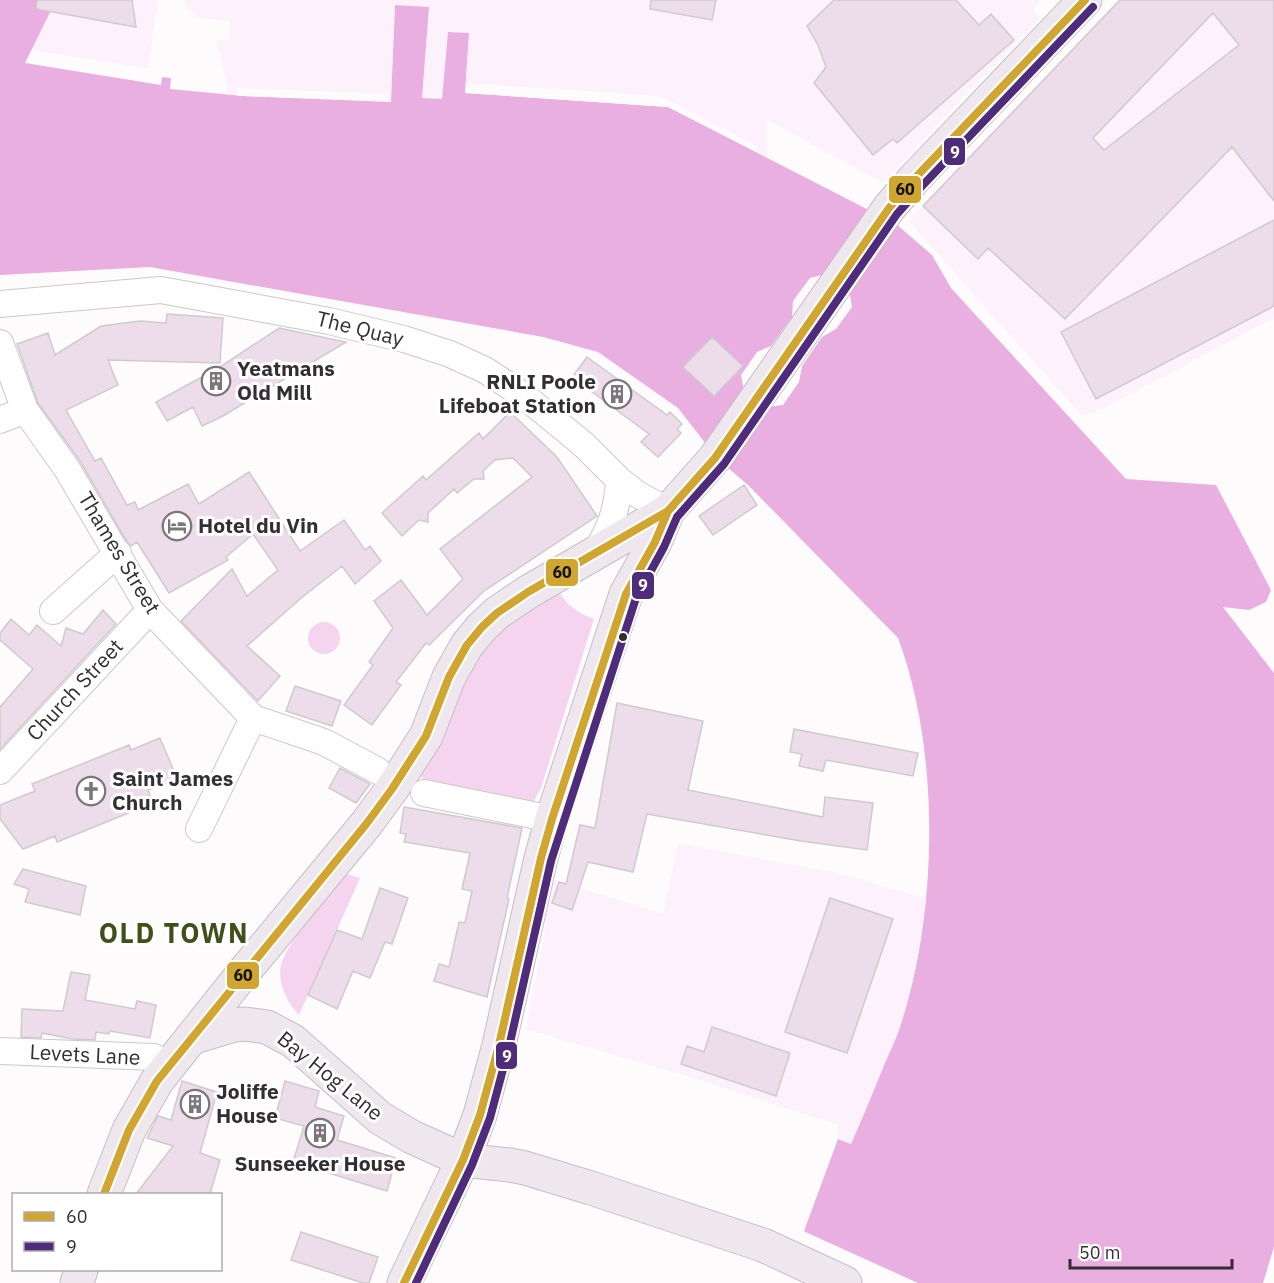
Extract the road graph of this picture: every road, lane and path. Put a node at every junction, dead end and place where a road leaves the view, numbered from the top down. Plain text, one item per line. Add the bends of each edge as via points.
1 (1085, 0) edge
2 (0, 304) edge
3 (1, 350) edge
4 (25, 410) junction
5 (0, 420) edge
6 (619, 480) junction
7 (668, 511) junction
8 (118, 553) junction
9 (595, 553) junction
10 (630, 585) junction
11 (150, 610) junction
12 (53, 611) dead end
13 (253, 718) junction
14 (0, 771) edge
15 (378, 771) dead end
16 (424, 793) dead end
17 (552, 819) junction
18 (199, 829) dead end
19 (191, 1038) junction
20 (0, 1051) edge
21 (169, 1065) junction
22 (463, 1160) junction
23 (104, 1193) edge
24 (404, 1283) edge
25 (845, 1283) edge

1 - 7 highway via 889,208 715,458
2 - 6 street, The Quay via 161,290 394,336 486,370 552,417
3 - 4 street, Thames Street
4 - 5 street
4 - 8 street, Thames Street via 68,469
6 - 7 street, The Quay
6 - 9 street via 612,523
7 - 9 highway
7 - 10 highway
8 - 11 street, Thames Street
8 - 12 street
9 - 10 highway via 616,562
9 - 19 highway via 497,613 474,636 449,677 426,736 392,789
10 - 17 highway
11 - 13 street, Thames Street
11 - 14 street, Church Street
13 - 15 street, Thames Street via 324,742
13 - 18 street
16 - 17 street
17 - 22 highway via 494,1063
19 - 21 highway
19 - 22 highway, Bay Hog Lane via 245,1024 279,1032 380,1118
20 - 21 street, Levets Lane via 154,1058
21 - 23 highway via 133,1121
22 - 24 highway
22 - 25 highway, Bay Hog Lane via 510,1165 591,1188 763,1245

